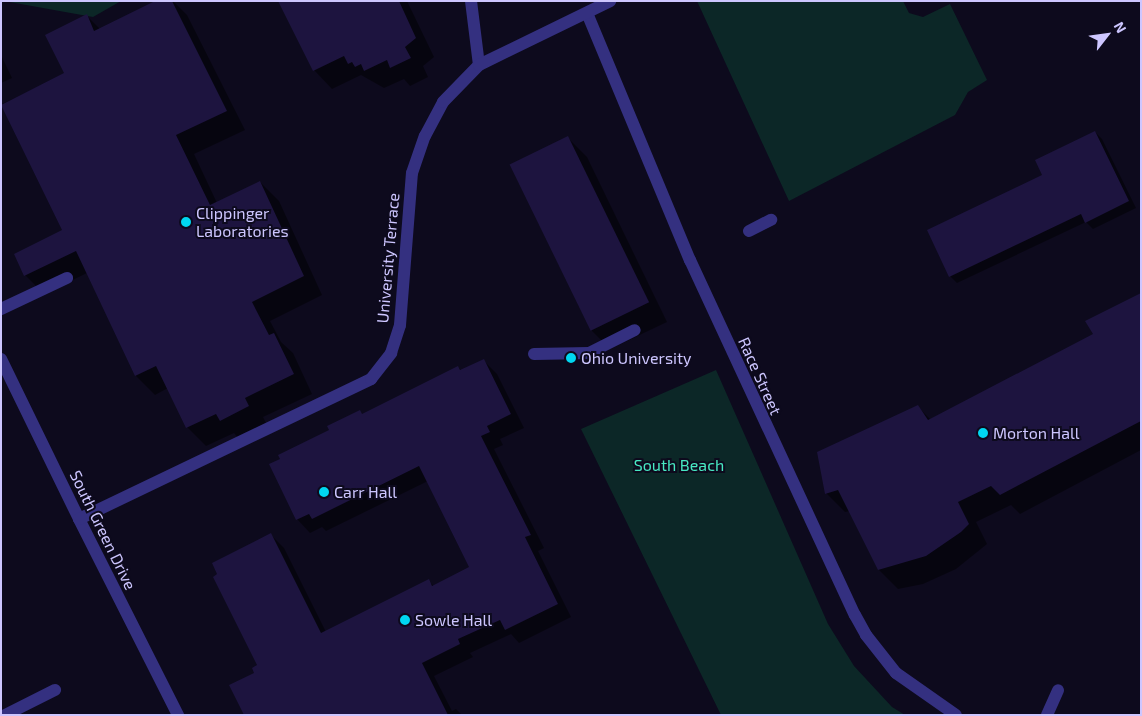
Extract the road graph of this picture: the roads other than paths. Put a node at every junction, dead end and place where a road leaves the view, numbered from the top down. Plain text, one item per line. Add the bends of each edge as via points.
1 (471, 1) edge
2 (610, 1) edge
3 (587, 13) junction
4 (479, 65) junction
5 (771, 220) dead end
6 (749, 231) dead end
7 (67, 278) dead end
8 (1, 309) edge
9 (634, 330) dead end
10 (534, 354) dead end
11 (1, 359) edge
12 (80, 519) junction
13 (55, 690) dead end
14 (1058, 690) dead end
15 (5, 715) edge
16 (178, 715) edge
17 (956, 715) edge
18 (1047, 715) edge

1 - 4 street
2 - 3 street, University Terrace
3 - 4 street, University Terrace
3 - 17 street, Race Street via 690,260 855,616 896,673
4 - 12 street, University Terrace via 443,102 425,136 412,173 400,325 382,367 371,379
5 - 6 street
7 - 8 street
9 - 10 street via 590,353
11 - 12 street, South Green Drive
12 - 16 street, South Green Drive
13 - 15 street
14 - 18 street

